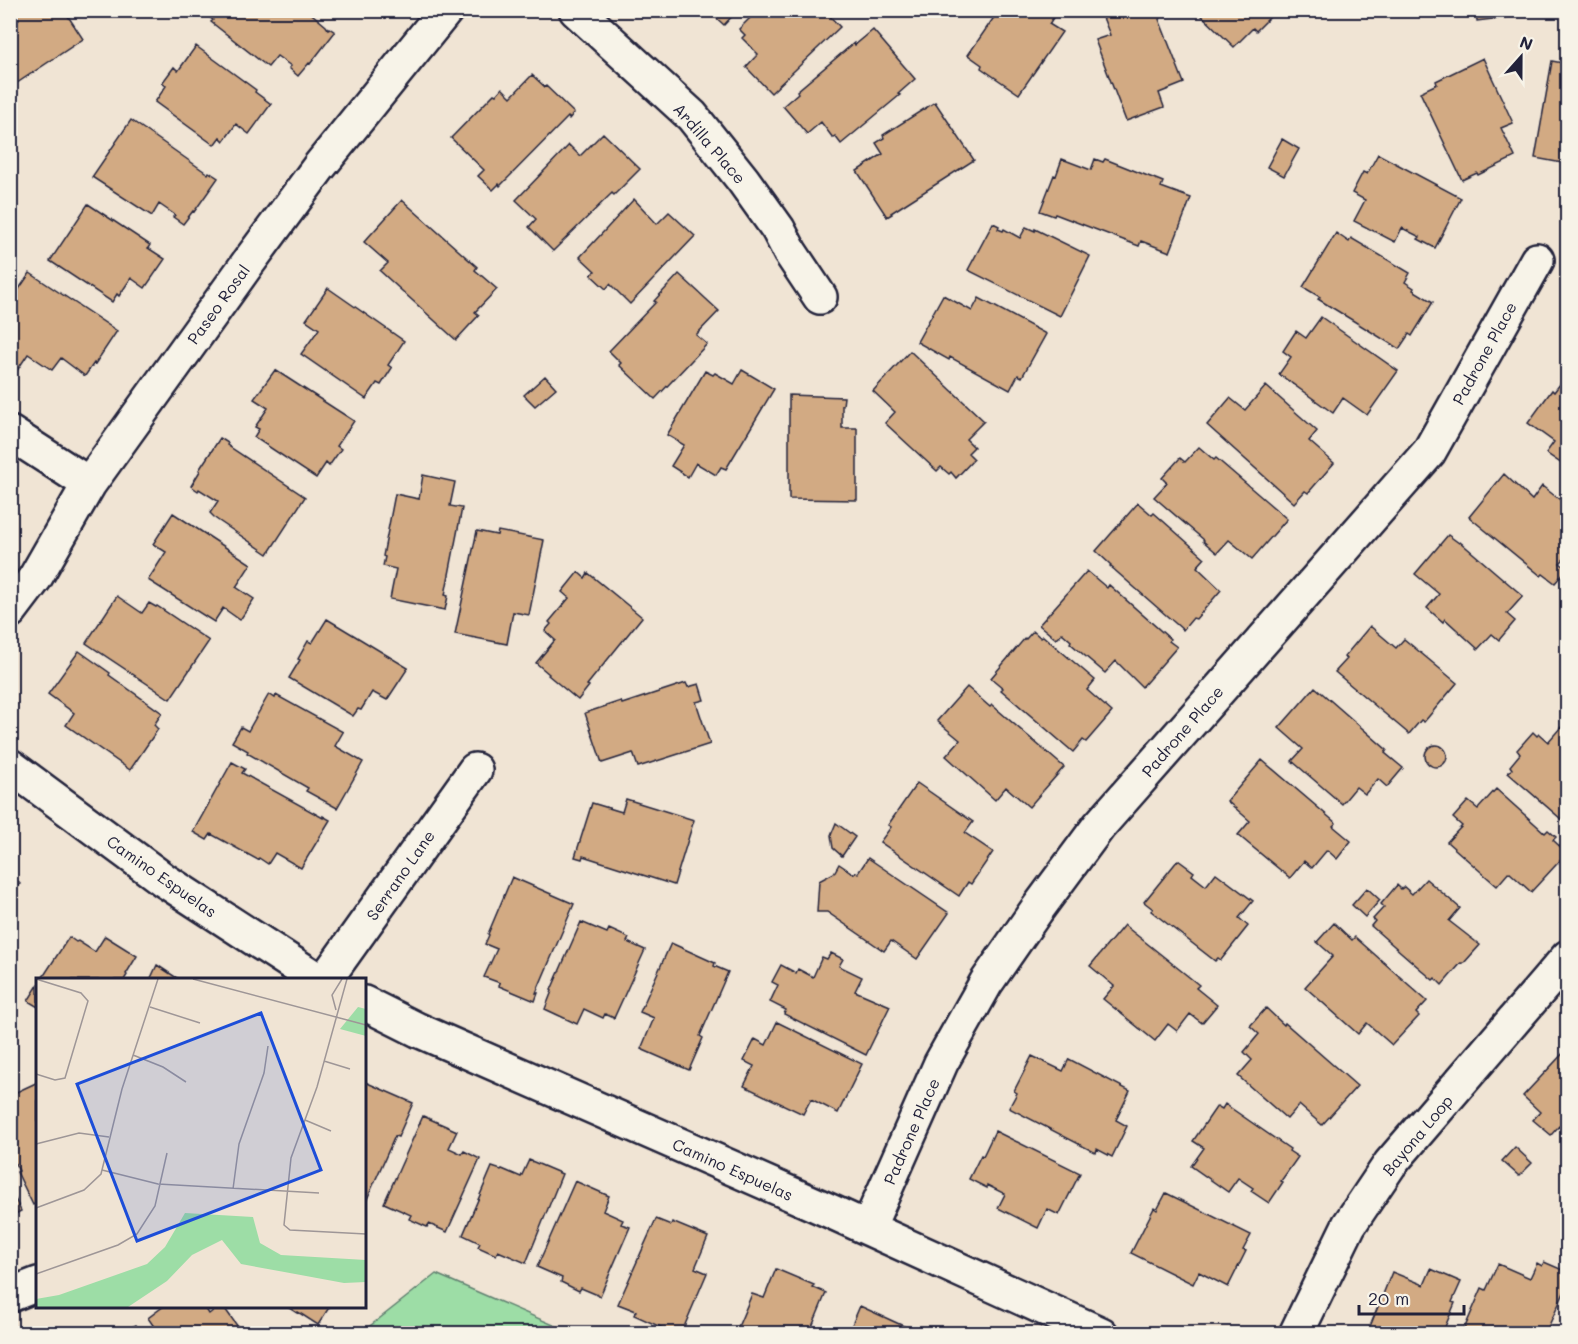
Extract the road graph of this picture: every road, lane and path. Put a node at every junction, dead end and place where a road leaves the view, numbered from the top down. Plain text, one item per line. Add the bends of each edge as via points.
1 (446, 10) edge
2 (576, 10) edge
3 (1537, 260) dead end
4 (820, 297) dead end
5 (10, 433) edge
6 (89, 484) junction
7 (10, 611) edge
8 (10, 766) edge
9 (475, 770) dead end
10 (1568, 957) edge
11 (315, 978) edge
12 (326, 978) edge
13 (366, 1004) edge
14 (868, 1228) junction
15 (36, 1285) edge
16 (10, 1295) edge
17 (1101, 1334) edge
18 (1296, 1334) edge

1 - 6 street, Paseo Rosal via 319,167
2 - 4 street, Ardilla Place via 692,116 778,229
3 - 14 street, Padrone Place via 1429,452 1099,826 986,983 941,1063
5 - 6 street
6 - 7 street, Paseo Rosal
8 - 11 street, Camino Espuelas via 164,880
9 - 12 street, Serrano Lane
10 - 18 street, Bayona Loop via 1390,1164 1349,1225
13 - 14 street, Camino Espuelas
14 - 17 street, Camino Espuelas
15 - 16 street

